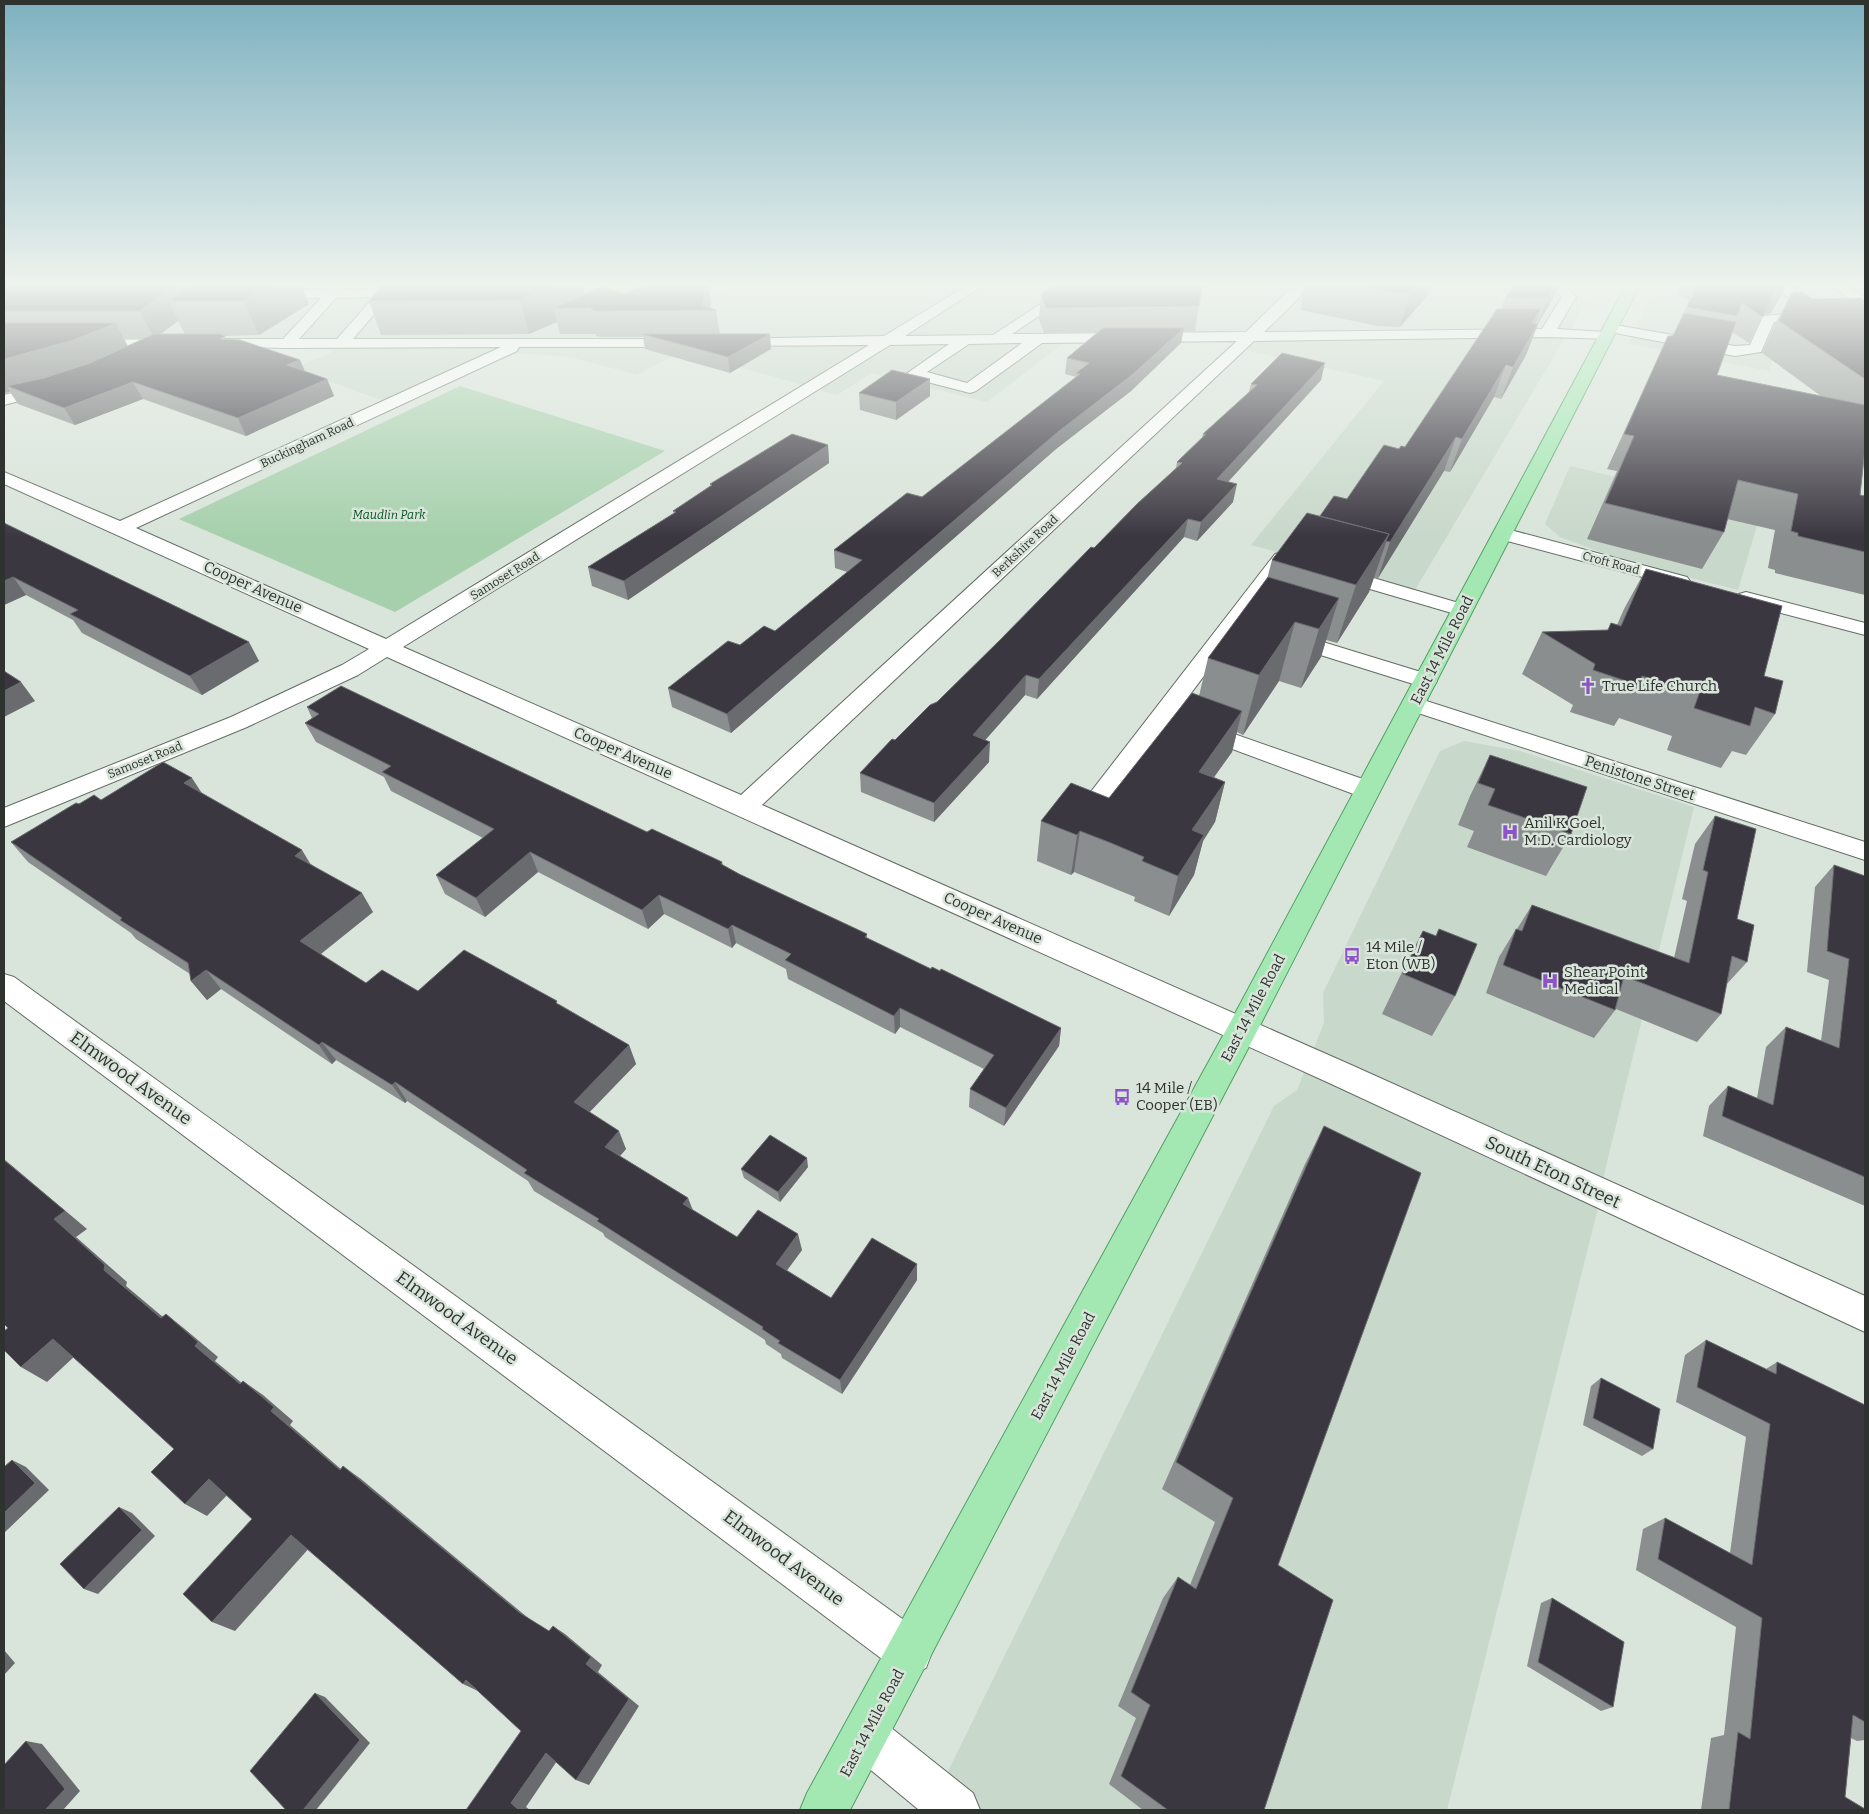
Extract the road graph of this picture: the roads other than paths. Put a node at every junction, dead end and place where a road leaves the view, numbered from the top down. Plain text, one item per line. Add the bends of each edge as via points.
1 (470, 368) edge
2 (842, 368) edge
3 (924, 368) edge
4 (998, 368) edge
5 (1215, 368) edge
6 (1589, 368) edge
7 (65, 384) edge
8 (28, 396) junction
9 (4, 400) edge
10 (4, 409) edge
11 (4, 477) edge
12 (121, 528) junction
13 (1503, 534) junction
14 (1699, 586) edge
15 (1728, 594) edge
16 (1462, 610) junction
17 (1253, 626) junction
18 (1865, 629) edge
19 (389, 647) junction
20 (1426, 681) junction
21 (1414, 704) junction
22 (1161, 716) junction
23 (1368, 790) junction
24 (744, 807) junction
25 (1085, 816) edge
26 (4, 818) edge
27 (1865, 851) edge
28 (4, 984) edge
29 (1242, 1030) junction
30 (1865, 1314) edge
31 (910, 1652) junction
32 (864, 1735) junction
33 (824, 1810) edge
34 (956, 1810) edge

1 - 12 street, Buckingham Road
2 - 19 street, Samoset Road
3 - 4 street via 914,374 970,388
5 - 24 street, Berkshire Road
6 - 13 main road, East 14 Mile Road
7 - 8 street
8 - 9 street
8 - 10 street
11 - 12 street, Cooper Avenue
12 - 19 street, Cooper Avenue
13 - 14 street, Croft Road
13 - 16 main road, East 14 Mile Road
15 - 18 street
16 - 17 street via 1282,558
16 - 20 main road, East 14 Mile Road
17 - 20 street
17 - 22 street
19 - 24 street, Cooper Avenue
19 - 26 street, Samoset Road via 350,670 247,718
20 - 21 main road, East 14 Mile Road
21 - 23 main road, East 14 Mile Road
21 - 27 street, Penistone Street
22 - 23 street
22 - 25 street
23 - 29 main road, East 14 Mile Road
24 - 29 street, Cooper Avenue
28 - 31 street, Elmwood Avenue
29 - 30 street, South Eton Street
29 - 31 main road, East 14 Mile Road
31 - 32 main road, East 14 Mile Road
32 - 33 main road, East 14 Mile Road
32 - 34 street

